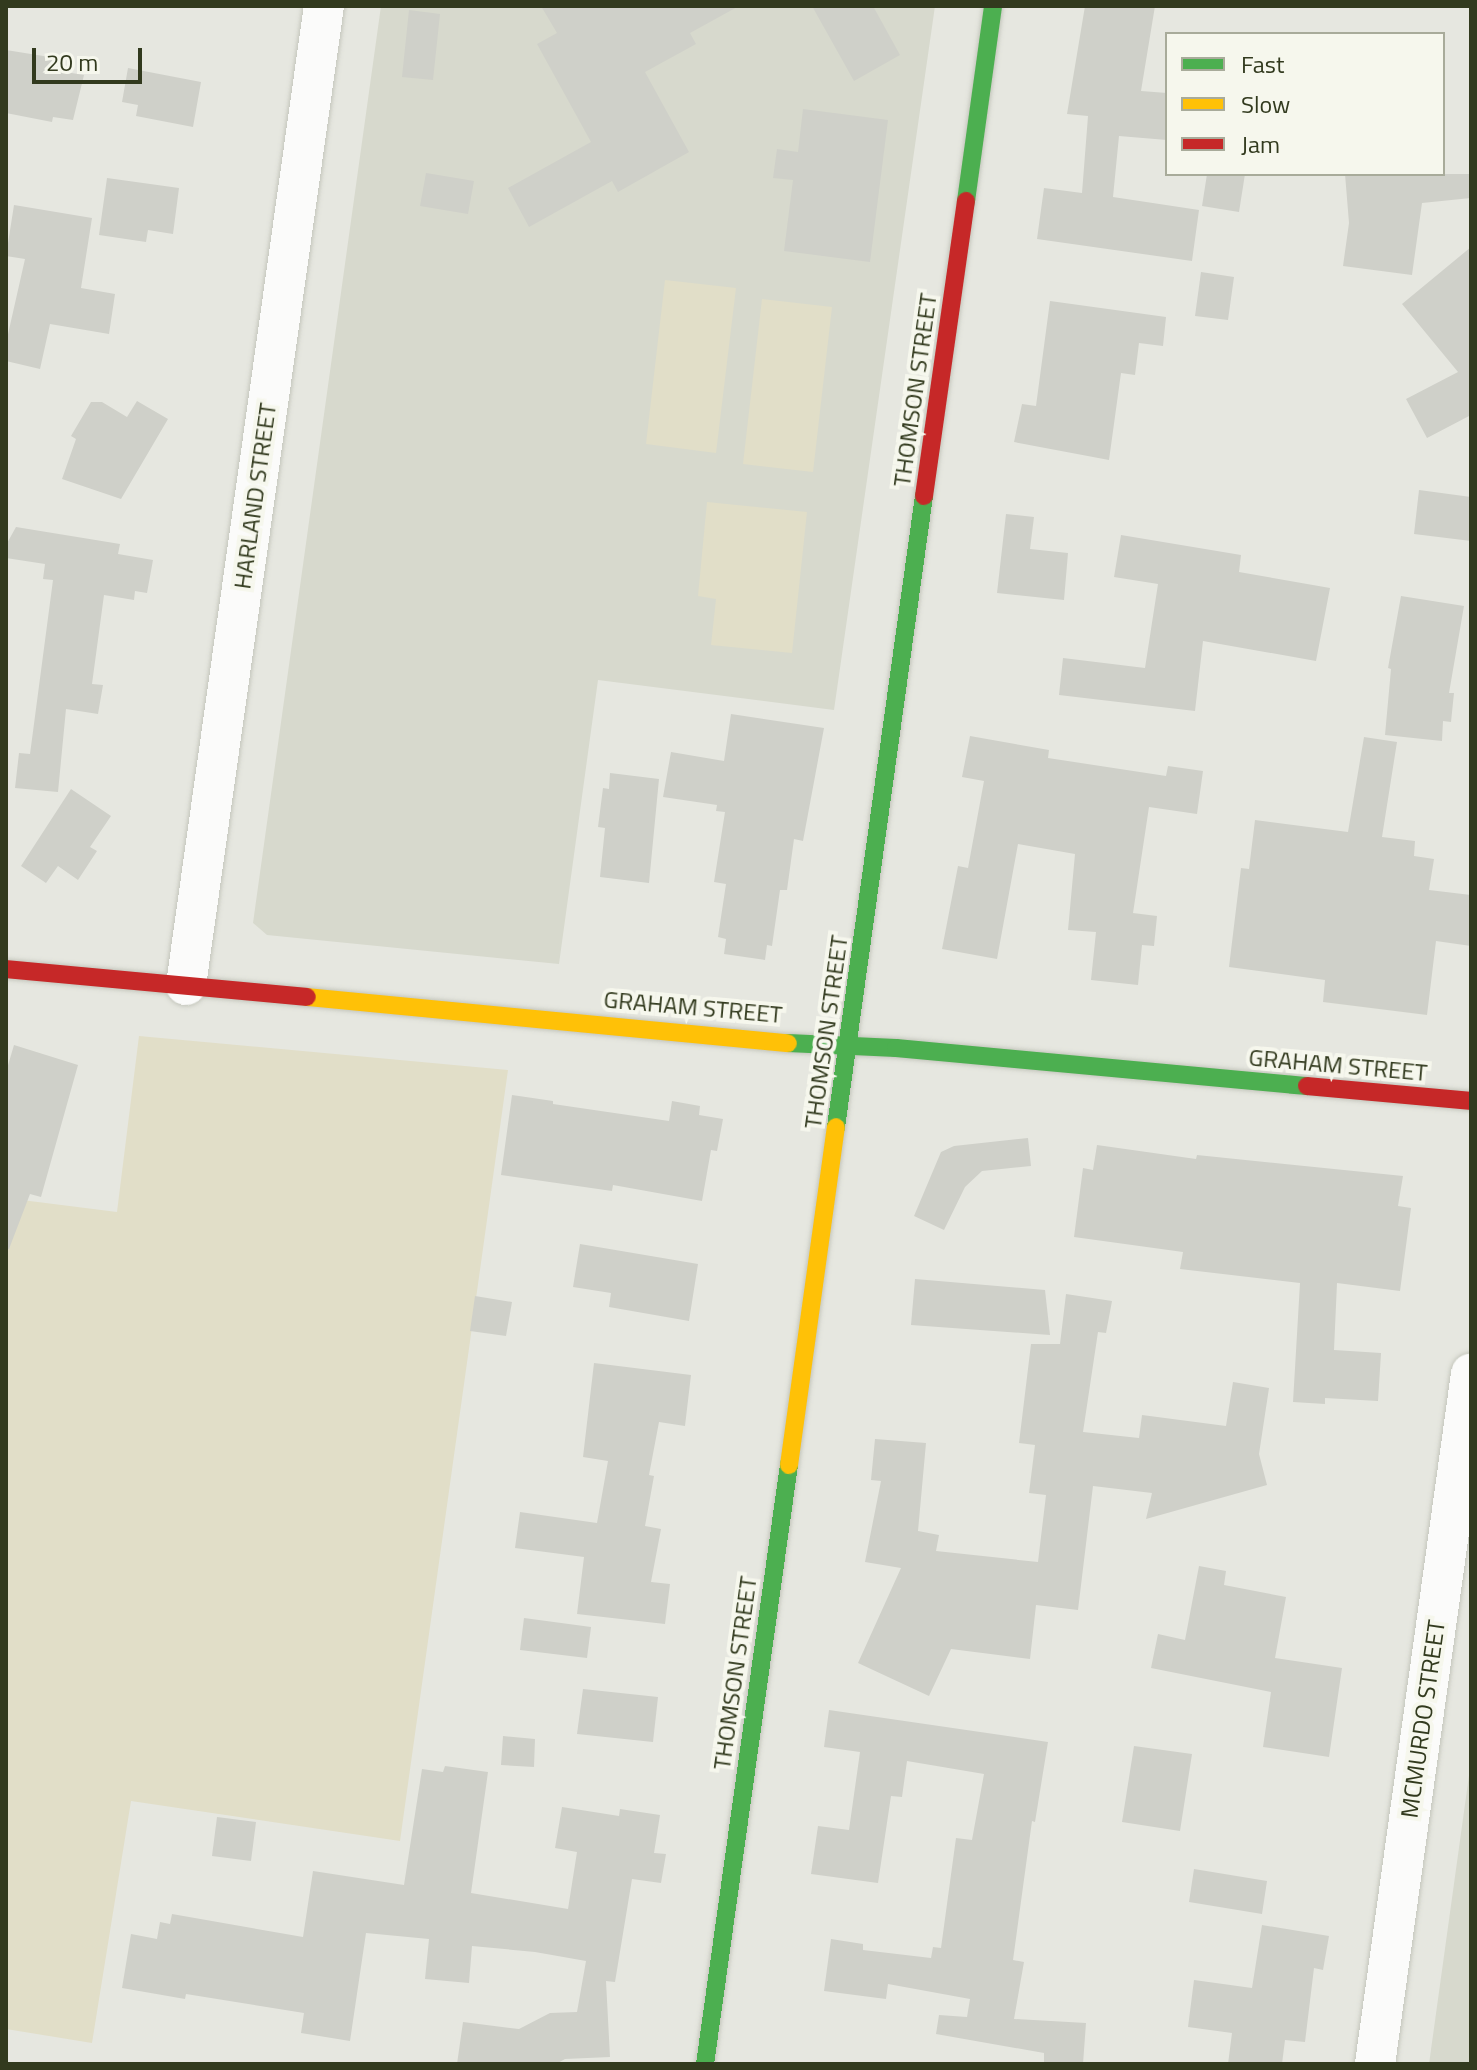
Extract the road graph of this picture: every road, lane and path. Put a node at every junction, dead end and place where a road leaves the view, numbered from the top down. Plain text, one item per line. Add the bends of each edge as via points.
1 (324, 6) edge
2 (993, 6) edge
3 (6, 969) edge
4 (186, 985) junction
5 (847, 1048) junction
6 (1471, 1101) edge
7 (1471, 1374) edge
8 (705, 2064) edge
9 (1375, 2064) edge

1 - 4 street, HARLAND STREET
2 - 5 street, THOMSON STREET
3 - 4 street, GRAHAM STREET
4 - 5 street, GRAHAM STREET
5 - 6 street, GRAHAM STREET via 896,1048
5 - 8 street, THOMSON STREET
7 - 9 street, MCMURDO STREET

